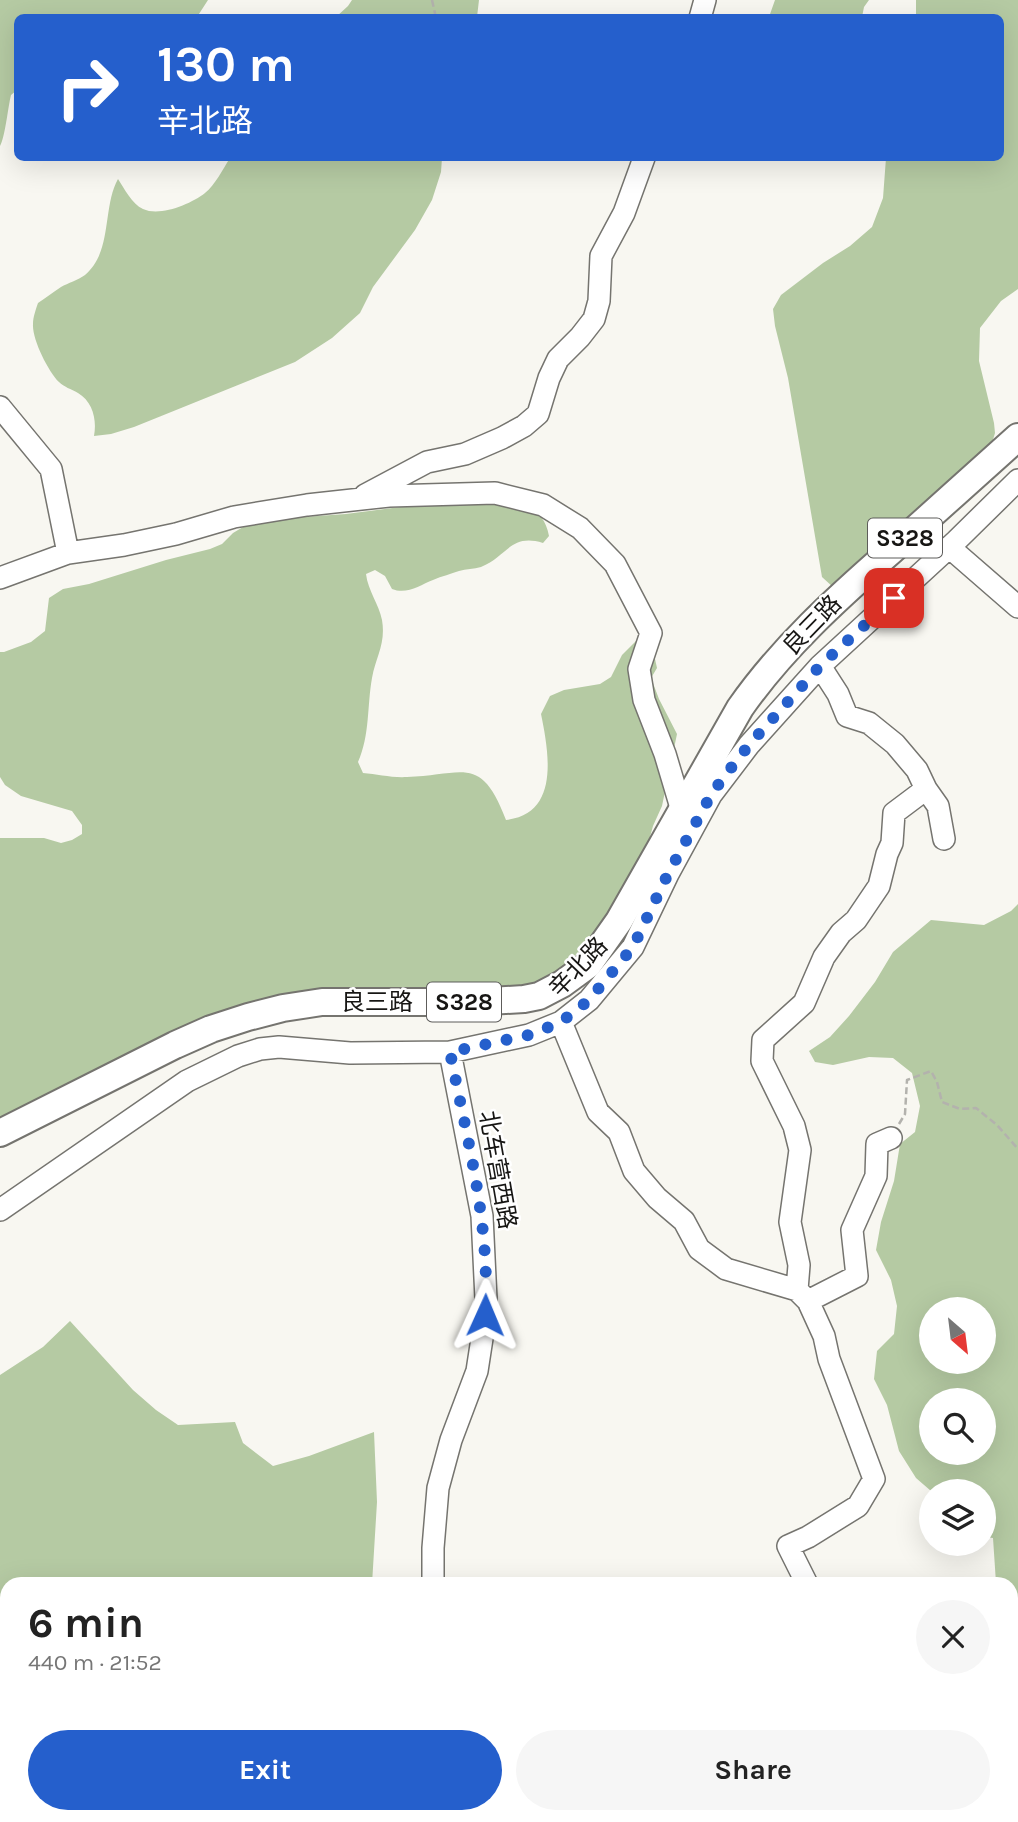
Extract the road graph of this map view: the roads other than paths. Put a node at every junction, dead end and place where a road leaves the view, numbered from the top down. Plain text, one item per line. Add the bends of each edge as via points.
1 (643, 161) edge
2 (0, 407) edge
3 (1018, 437) edge
4 (1018, 480) edge
5 (357, 500) junction
6 (949, 547) junction
7 (68, 553) junction
8 (0, 578) edge
9 (1018, 607) edge
10 (820, 666) junction
11 (926, 789) junction
12 (682, 811) junction
13 (944, 839) dead end
14 (561, 1022) junction
15 (450, 1052) junction
16 (0, 1133) edge
17 (891, 1138) road end
18 (0, 1210) edge
19 (803, 1296) junction
20 (432, 1577) edge
21 (804, 1577) edge

1 - 5 street via 624,213 601,256 594,319 558,359 538,414 502,438 465,454 427,462
2 - 7 street via 51,469
3 - 12 main road, 良三路 / S328 via 840,596 785,652 740,708
4 - 6 street, 辛北路
5 - 7 street via 234,517 176,534
5 - 12 street via 495,493 543,505 580,528 615,564 650,633 640,679
6 - 9 street
6 - 10 street, 辛北路
7 - 8 street
10 - 11 street via 847,716 869,723 895,744
10 - 14 street, 辛北路 via 711,795 633,947 589,1000
11 - 13 street via 938,806
11 - 19 street via 894,813 892,843 879,886 824,957 804,1003 764,1040 762,1061 800,1150 790,1222
12 - 16 main road, 良三路 / S328 via 597,954 574,976 539,996 473,1002 322,1002 283,1008 211,1029
14 - 15 street, 辛北路 via 529,1035
14 - 19 street via 598,1112 619,1132 635,1171 684,1222 699,1249 726,1269
15 - 18 street, 辛北路 via 350,1053 279,1047 237,1056 187,1081
15 - 20 street, 北车营西路 via 482,1216 486,1299 477,1371 439,1488
17 - 19 street via 877,1144 876,1176 852,1230 857,1276
19 - 21 street via 824,1336 874,1479 858,1506 788,1546

